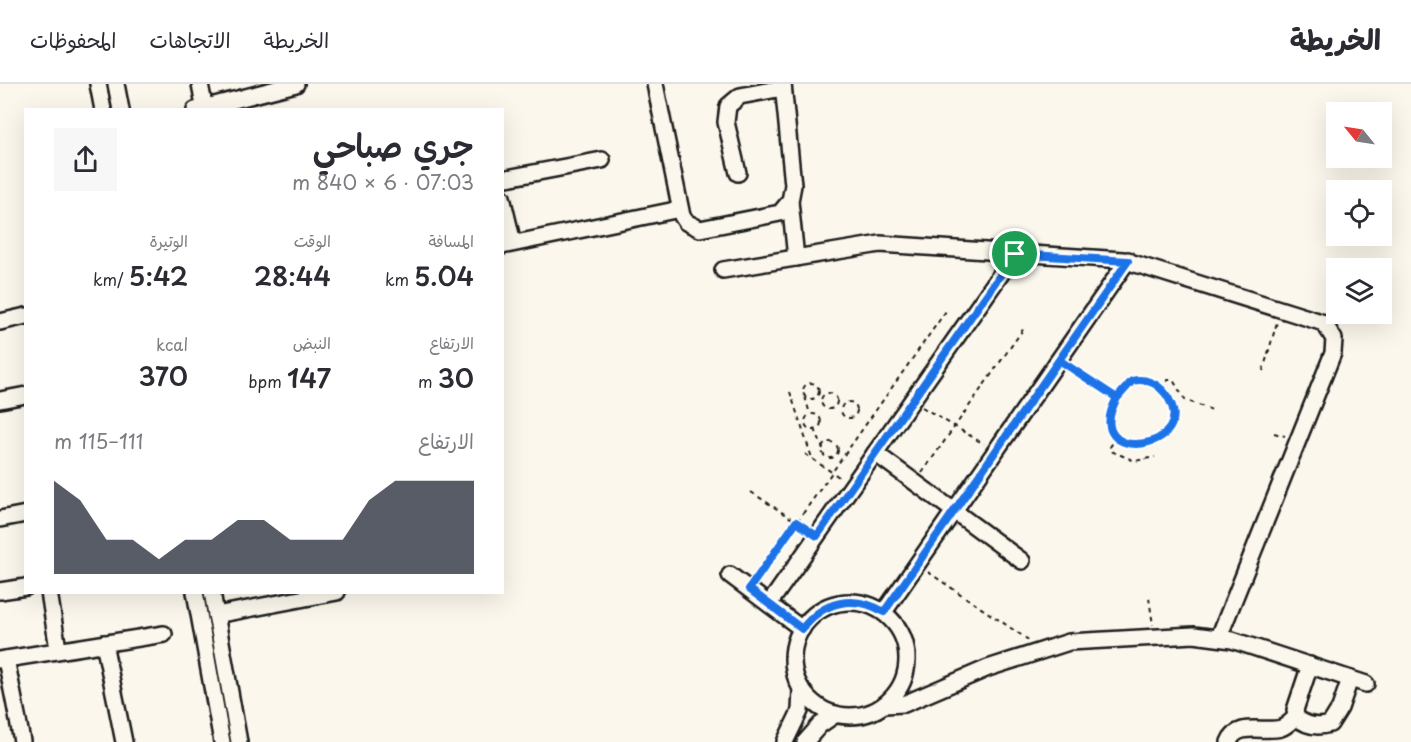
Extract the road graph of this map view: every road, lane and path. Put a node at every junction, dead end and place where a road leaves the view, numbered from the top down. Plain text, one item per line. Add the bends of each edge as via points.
1 (98, 84) edge
2 (116, 84) edge
3 (200, 84) edge
4 (296, 84) edge
5 (655, 84) edge
6 (783, 86) edge
7 (103, 108) edge
8 (121, 108) edge
9 (201, 108) edge
10 (205, 108) edge
11 (602, 160) dead end
12 (738, 173) dead end
13 (504, 179) edge
14 (790, 201) junction
15 (680, 209) junction
16 (504, 213) edge
17 (508, 245) edge
18 (1015, 254) junction
19 (796, 258) junction
20 (1128, 261) junction
21 (723, 270) dead end
22 (1282, 308) junction
23 (946, 310) dead end
24 (24, 316) edge
25 (0, 322) edge
26 (1024, 327) dead end
27 (1059, 360) junction
28 (1263, 371) dead end
29 (1160, 388) junction
30 (790, 392) dead end
31 (818, 394) junction
32 (24, 395) edge
33 (805, 397) junction
34 (822, 397) junction
35 (1117, 398) junction
36 (0, 400) edge
37 (912, 401) junction
38 (836, 405) junction
39 (841, 408) junction
40 (1212, 410) dead end
41 (810, 414) junction
42 (806, 424) junction
43 (801, 425) junction
44 (955, 427) junction
45 (814, 429) junction
46 (1117, 436) junction
47 (823, 449) junction
48 (996, 452) junction
49 (875, 453) junction
50 (805, 454) dead end
51 (1155, 457) dead end
52 (812, 458) junction
53 (832, 472) junction
54 (839, 477) dead end
55 (916, 483) junction
56 (751, 492) dead end
57 (954, 511) junction
58 (24, 514) edge
59 (0, 519) edge
60 (796, 522) junction
61 (817, 536) junction
62 (1022, 561) dead end
63 (917, 565) junction
64 (730, 575) dead end
65 (24, 586) edge
66 (749, 589) junction
67 (0, 591) edge
68 (49, 594) edge
69 (195, 594) edge
70 (212, 594) edge
71 (326, 594) edge
72 (1149, 598) dead end
73 (769, 604) junction
74 (884, 612) junction
75 (216, 615) junction
76 (802, 629) junction
77 (164, 634) dead end
78 (1219, 637) junction
79 (1154, 638) junction
80 (104, 643) junction
81 (58, 649) junction
82 (1042, 650) junction
83 (3, 660) edge
84 (1310, 665) junction
85 (1350, 679) junction
86 (1365, 684) dead end
87 (801, 689) junction
88 (884, 705) junction
89 (836, 714) junction
90 (1296, 717) junction
91 (22, 741) edge
92 (124, 742) edge
93 (222, 742) edge
94 (239, 742) edge
95 (785, 742) edge
96 (805, 742) edge
97 (1228, 742) edge

1 - 7 street
2 - 8 street
3 - 9 street
4 - 10 street
5 - 15 street
6 - 12 street via 740,96 728,106 726,122
6 - 14 street via 793,185
11 - 13 street
14 - 15 street via 780,213 700,229 687,222
14 - 19 street
15 - 17 street
16 - 17 street
18 - 19 street via 887,244
18 - 20 street
18 - 37 street
19 - 21 street
20 - 22 street
20 - 27 street
22 - 28 path
22 - 78 street via 1324,323 1334,339 1333,353
23 - 53 path
24 - 25 street
26 - 44 path
27 - 35 path
27 - 48 street
29 - 35 path via 1137,380 1128,384
29 - 40 path via 1173,380 1185,400
29 - 46 path via 1172,409 1171,422 1164,434 1152,443 1138,446
30 - 43 path
31 - 33 path via 812,399
31 - 33 path via 811,383 803,390
31 - 34 path
32 - 36 street
33 - 41 path
34 - 38 path via 823,407 830,409
34 - 38 path via 828,393 835,395
35 - 46 path via 1108,417
37 - 44 path
37 - 49 street
38 - 39 path
39 - 39 path via 846,417 853,416 856,410 849,402
41 - 42 path
41 - 45 path via 821,421
42 - 43 path
42 - 45 path
43 - 52 path
44 - 48 path
44 - 55 path
45 - 47 path
46 - 51 path via 1110,448 1118,455 1135,461
47 - 47 path via 828,458 838,454 835,444 827,443
48 - 57 street
49 - 55 street
49 - 61 street
50 - 52 path
52 - 53 path
53 - 54 path
53 - 60 path
55 - 57 street
56 - 60 path
57 - 62 street
57 - 63 street
58 - 59 street
60 - 61 path
60 - 66 path
61 - 73 street
63 - 74 street
63 - 82 path
64 - 66 street
65 - 67 street
66 - 73 street
68 - 81 street
69 - 93 street
70 - 75 street
71 - 75 street
72 - 79 path
73 - 76 street
74 - 76 street via 866,603 845,602 816,613
74 - 88 street via 903,638 907,658 898,689
75 - 94 street
76 - 87 street via 793,658
77 - 80 street
78 - 79 street
78 - 84 street
79 - 82 street via 1069,642
80 - 81 street
80 - 92 street
81 - 83 street
82 - 88 street via 904,704
83 - 91 street
84 - 85 street
84 - 90 street
85 - 86 street
85 - 90 street via 1330,724 1314,726
87 - 89 street via 816,705
87 - 95 street via 800,711
88 - 89 street via 866,714
89 - 96 street
90 - 97 street via 1281,728 1240,732

